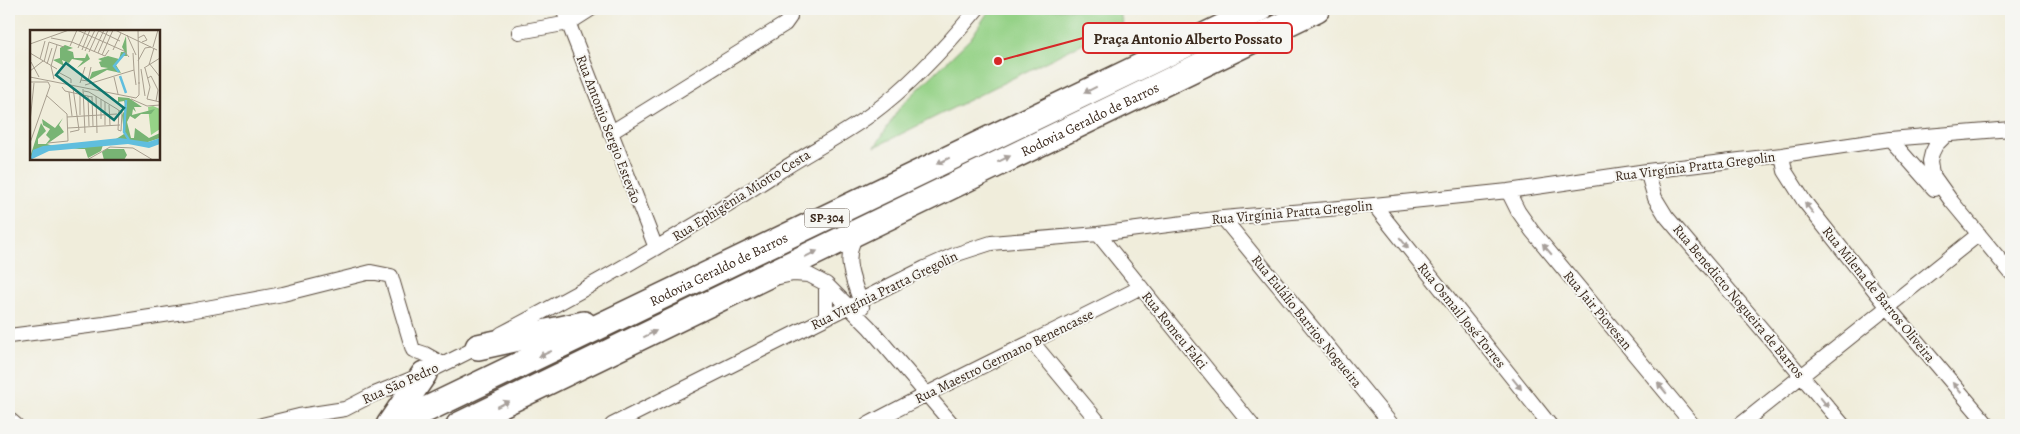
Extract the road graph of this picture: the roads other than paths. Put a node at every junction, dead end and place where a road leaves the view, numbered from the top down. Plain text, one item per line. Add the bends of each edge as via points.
1 (563, 9) edge
2 (591, 9) edge
3 (788, 9) edge
4 (977, 9) edge
5 (1229, 9) edge
6 (1260, 9) edge
7 (1317, 9) edge
8 (568, 23) junction
9 (519, 32) dead end
10 (1127, 73) junction
11 (2011, 129) edge
12 (610, 133) junction
13 (1946, 135) junction
14 (1890, 139) junction
15 (1782, 155) junction
16 (1647, 170) junction
17 (1508, 191) junction
18 (1952, 202) junction
19 (1374, 206) junction
20 (1223, 218) junction
21 (858, 231) junction
22 (1098, 234) junction
23 (1979, 234) junction
24 (656, 248) junction
25 (2011, 273) edge
26 (747, 284) junction
27 (826, 284) junction
28 (1141, 287) junction
29 (854, 303) junction
30 (1887, 306) junction
31 (626, 315) junction
32 (826, 317) junction
33 (9, 336) edge
34 (1033, 343) junction
35 (478, 347) junction
36 (433, 369) junction
37 (1802, 376) junction
38 (926, 394) junction
39 (9, 419) edge
40 (16, 425) edge
41 (262, 425) edge
42 (389, 425) edge
43 (394, 425) edge
44 (459, 425) edge
45 (612, 425) edge
46 (867, 425) edge
47 (952, 425) edge
48 (1101, 425) edge
49 (1252, 425) edge
50 (1392, 425) edge
51 (1550, 425) edge
52 (1693, 425) edge
53 (1740, 425) edge
54 (1843, 425) edge
55 (1988, 425) edge

1 - 8 street, Rua Antonio Sergio Estevão
2 - 8 street
3 - 12 street via 790,17 785,24
4 - 24 street, Rua Ephigênia Miotto Cesta via 918,76 868,116
5 - 10 highway via 1170,38
6 - 10 highway, Rodovia Geraldo de Barros / SP-304
21 -> 7 highway, Rodovia Geraldo de Barros / SP-304
8 - 9 street
8 - 12 street, Rua Antonio Sergio Estevão
10 -> 31 highway, Rodovia Geraldo de Barros / SP-304
11 - 13 street, Rua Virgínia Pratta Gregolin
12 - 24 street, Rua Antonio Sergio Estevão
13 - 14 street, Rua Virgínia Pratta Gregolin
13 - 18 street via 1936,146 1930,161 1934,178
14 - 15 street, Rua Virgínia Pratta Gregolin
14 - 18 street via 1936,191
15 - 16 street, Rua Virgínia Pratta Gregolin
30 -> 15 street, Rua Milena de Barros Oliveira via 1790,183
16 - 17 street, Rua Virgínia Pratta Gregolin
16 - 37 street, Rua Benedicto Nogueira de Barros via 1655,198 1666,216
17 - 19 street, Rua Virgínia Pratta Gregolin
52 -> 17 street, Rua Jair Piovesan via 1532,231
18 - 23 street
19 - 20 street, Rua Virgínia Pratta Gregolin
19 -> 51 street, Rua Osmail José Torres
20 - 22 street, Rua Virgínia Pratta Gregolin
20 - 50 street, Rua Eulálio Barrios Nogueira
26 -> 21 highway, Rodovia Geraldo de Barros / SP-304
21 - 29 street via 848,256
22 - 28 street, Rua Romeu Falci
22 - 29 street, Rua Virgínia Pratta Gregolin via 978,247 925,268
23 - 25 street
23 - 30 street
24 - 35 street, Rua Ephigênia Miotto Cesta
26 - 27 street via 794,274 809,275
44 -> 26 highway, Rodovia Geraldo de Barros / SP-304
27 - 29 street
27 - 32 street
28 - 34 street, Rua Maestro Germano Benencasse
28 - 49 street, Rua Romeu Falci
29 - 32 street, Rua Virgínia Pratta Gregolin
29 - 38 street via 869,327
30 - 37 street
55 -> 30 street, Rua Milena de Barros Oliveira
31 - 35 highway
31 -> 43 highway, Rodovia Geraldo de Barros / SP-304
32 - 45 street, Rua Virgínia Pratta Gregolin
33 - 36 street via 190,311 283,294 373,272 391,276 413,350 425,354
34 - 38 street, Rua Maestro Germano Benencasse
34 - 48 street
35 - 36 street, Rua São Pedro
36 - 41 street, Rua São Pedro via 345,409
36 - 42 highway
37 - 53 street
37 -> 54 street, Rua Benedicto Nogueira de Barros
38 - 46 street, Rua Maestro Germano Benencasse
38 - 47 street
39 - 40 street

